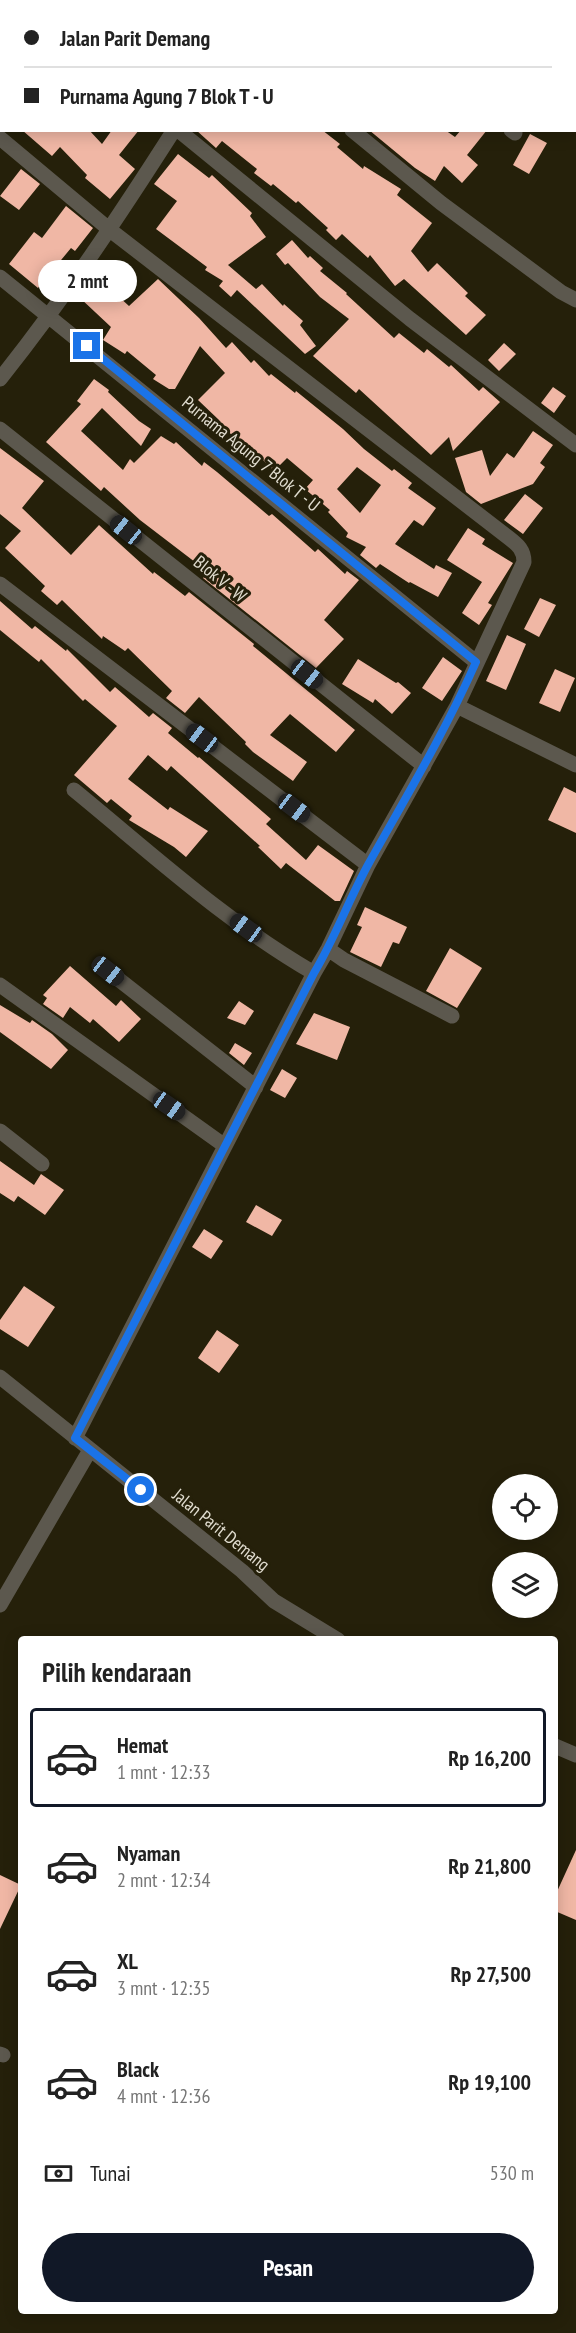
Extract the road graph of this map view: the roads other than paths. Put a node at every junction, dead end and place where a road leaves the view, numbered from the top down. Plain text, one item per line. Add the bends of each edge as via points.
1 (175, 132) edge
2 (178, 132) edge
3 (354, 132) edge
4 (0, 138) edge
5 (110, 230) junction
6 (0, 277) edge
7 (576, 300) edge
8 (50, 316) junction
9 (0, 379) edge
10 (0, 429) edge
11 (576, 445) edge
12 (0, 584) edge
13 (476, 662) junction
14 (457, 706) junction
15 (419, 763) junction
16 (576, 765) edge
17 (74, 790) dead end
18 (368, 865) junction
19 (328, 949) junction
20 (108, 971) dead end
21 (314, 973) junction
22 (0, 985) edge
23 (452, 1016) dead end
24 (256, 1087) junction
25 (0, 1131) edge
26 (225, 1146) junction
27 (42, 1164) dead end
28 (0, 1377) edge
29 (75, 1438) junction
30 (90, 1450) junction
31 (0, 1605) edge
32 (331, 1636) edge
33 (558, 1747) edge
34 (576, 1755) edge

1 - 5 street
2 - 11 street via 410,319
3 - 7 street via 441,203
4 - 5 street
5 - 8 street
5 - 13 street via 521,547 524,562
6 - 8 street, Purnama Agung 7 Blok T - U
8 - 9 street
8 - 13 street, Purnama Agung 7 Blok T - U
10 - 15 street, Blok V - W
12 - 18 street
13 - 14 street
14 - 15 street
14 - 16 street
15 - 18 street
17 - 21 street via 230,917
18 - 19 street
19 - 21 street
19 - 23 street
20 - 24 street
21 - 24 street
22 - 26 street
24 - 26 street
25 - 27 street
26 - 29 street
28 - 29 street, Jalan Parit Demang
29 - 30 street, Jalan Parit Demang
30 - 31 street
30 - 32 street, Jalan Parit Demang via 274,1601
33 - 34 street

